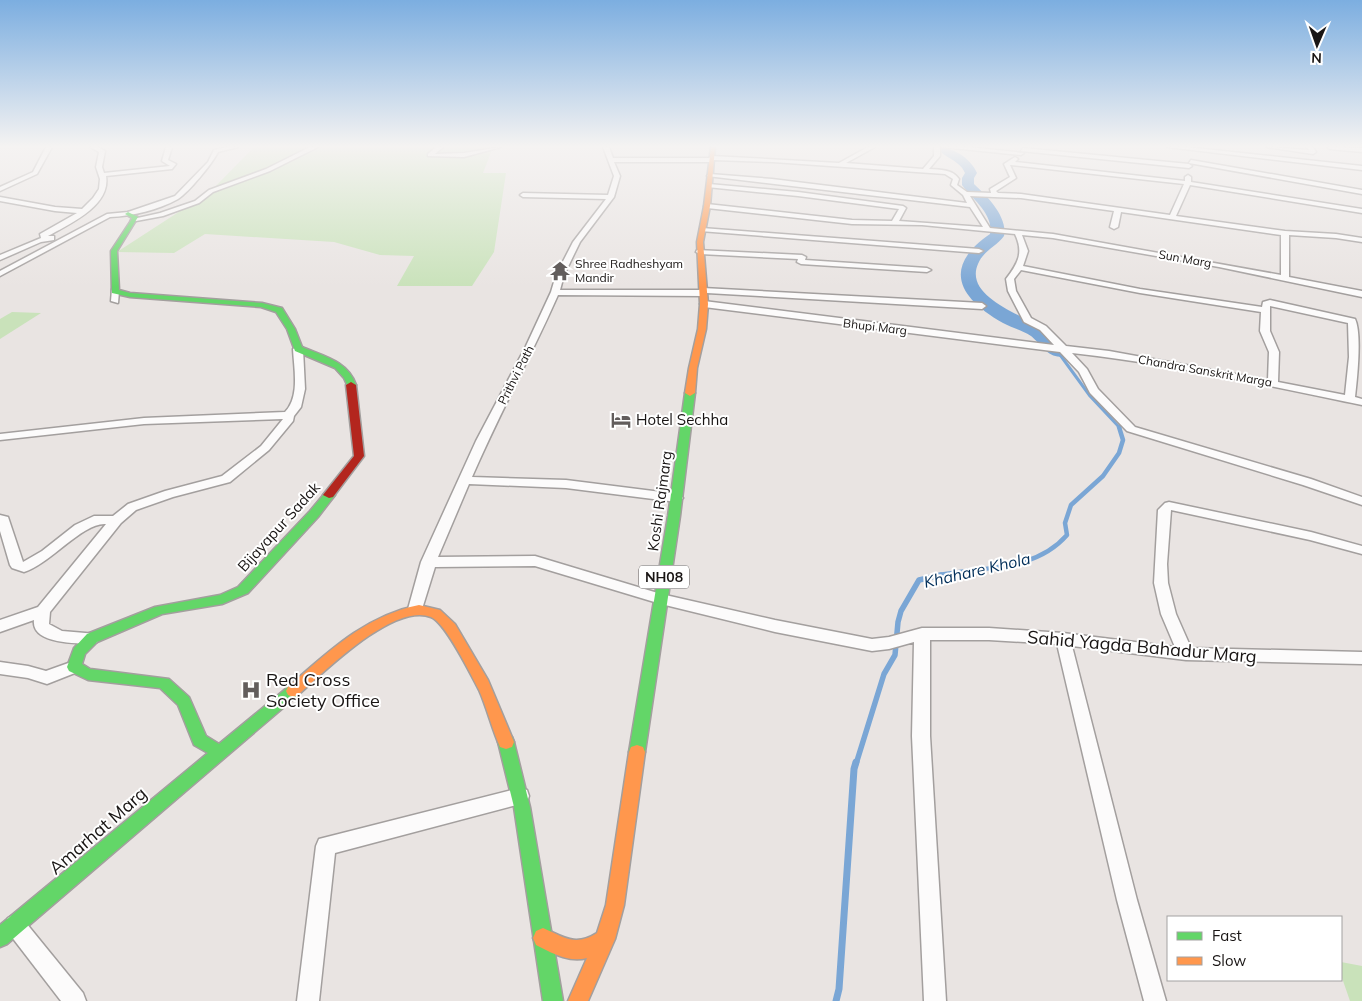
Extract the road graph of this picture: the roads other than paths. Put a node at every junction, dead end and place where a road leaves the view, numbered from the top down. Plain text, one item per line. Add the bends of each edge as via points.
1 (99, 194) edge
2 (180, 194) edge
3 (207, 194) edge
4 (612, 194) edge
5 (708, 194) edge
6 (796, 194) edge
7 (877, 194) edge
8 (965, 194) joint
9 (995, 194) joint
10 (1183, 194) edge
11 (1255, 194) edge
12 (523, 195) dead end
13 (611, 197) junction
14 (0, 199) edge
15 (970, 205) junction
16 (707, 206) junction
17 (1118, 209) junction
18 (84, 211) junction
19 (1362, 211) edge
20 (131, 217) junction
21 (1172, 217) junction
22 (75, 218) junction
23 (104, 218) junction
24 (895, 222) junction
25 (1114, 227) dead end
26 (702, 230) junction
27 (991, 230) junction
28 (1017, 232) junction
29 (1285, 233) junction
30 (69, 236) junction
31 (779, 236) junction
32 (47, 238) junction
33 (1362, 240) edge
34 (979, 251) dead end
35 (700, 252) junction
36 (0, 258) edge
37 (970, 258) dead end
38 (1020, 268) junction
39 (926, 270) dead end
40 (0, 274) edge
41 (1286, 278) junction
42 (788, 286) dead end
43 (555, 292) junction
44 (703, 292) junction
45 (1362, 294) edge
46 (982, 306) dead end
47 (1267, 310) junction
48 (1047, 348) joint
49 (298, 349) junction
50 (1064, 350) junction
51 (1273, 384) junction
52 (1350, 399) junction
53 (1362, 402) edge
54 (288, 415) junction
55 (0, 438) edge
56 (466, 480) junction
57 (677, 498) junction
58 (1362, 501) edge
59 (0, 518) edge
60 (116, 520) junction
61 (1362, 550) edge
62 (428, 562) junction
63 (661, 599) junction
64 (415, 609) junction
65 (43, 611) junction
66 (0, 626) edge
67 (917, 635) junction
68 (92, 638) junction
69 (1063, 639) junction
70 (1186, 654) junction
71 (1362, 658) edge
72 (74, 667) junction
73 (0, 668) edge
74 (219, 752) junction
75 (520, 796) junction
76 (7, 931) edge
77 (543, 938) junction
78 (605, 940) junction
79 (75, 1001) edge
80 (308, 1001) edge
81 (553, 1001) edge
82 (578, 1001) edge
83 (935, 1001) edge
84 (1155, 1001) edge

1 - 18 street
2 - 20 street
3 - 20 street via 196,202 162,215
4 - 13 street, Prithvi Path
5 - 16 street, Koshi Rajmarg / NH08
6 - 24 street via 902,208
7 - 15 street
8 - 9 street
8 - 15 street
9 - 17 street
10 - 21 street
11 - 19 street
12 - 13 street
13 - 43 street, Prithvi Path via 577,242
14 - 18 street
15 - 27 street
16 - 24 street via 852,222
16 - 26 street, Koshi Rajmarg / NH08
17 - 21 street
17 - 25 street
18 - 22 street
20 - 23 street via 109,215
20 - 49 street via 133,226 114,253 115,296 130,294 262,305 279,310
21 - 29 street
22 - 23 street
22 - 32 street via 43,236
23 - 30 street
24 - 27 street
26 - 31 street
26 - 35 street, Koshi Rajmarg / NH08
27 - 28 street, Sun Marg
28 - 38 street via 1024,244
28 - 41 street, Sun Marg
29 - 33 street
29 - 41 street
30 - 32 street
30 - 40 street
31 - 34 street
31 - 37 street via 777,242
32 - 36 street
35 - 39 street via 802,257 800,262
35 - 44 street, Koshi Rajmarg / NH08
38 - 47 street via 1140,291
38 - 50 street via 1010,279 1022,311 1027,320 1042,328
41 - 45 street, Sun Marg
42 - 44 street
43 - 44 street
43 - 56 street, Prithvi Path
44 - 46 street
44 - 48 street, Bhupi Marg
44 - 57 street, Koshi Rajmarg / NH08 via 702,329 693,368
47 - 51 street via 1265,330 1274,352
47 - 52 street via 1266,304 1276,304 1352,321 1354,357
48 - 50 street, Chandra Sanskrit Marga
49 - 54 street via 300,389 296,406
49 - 68 street, Bijayapur Sadak via 339,366 350,377 359,456 314,514 244,590 222,599 160,610
50 - 51 street, Chandra Sanskrit Marga via 1109,354
50 - 58 street via 1083,371 1094,391 1131,429
51 - 52 street, Chandra Sanskrit Marga
52 - 53 street, Chandra Sanskrit Marga
54 - 55 street via 144,420
54 - 60 street via 289,419 265,448 226,479 132,507
56 - 57 street via 566,484
56 - 62 street, Prithvi Path
57 - 63 street, Koshi Rajmarg / NH08
59 - 60 street via 17,565 24,567 80,528 99,519
60 - 65 street
61 - 70 street via 1169,506 1164,510 1160,572 1163,597
62 - 63 street, Sahid Yagda Bahadur Marg via 535,562
62 - 64 street, Prithvi Path
63 - 67 street, Sahid Yagda Bahadur Marg via 850,642 872,645
63 - 78 street, Koshi Rajmarg / NH08 via 624,851
64 - 74 street via 390,616 365,631
64 - 75 street via 434,613 444,621 467,654 502,723
65 - 66 street
65 - 68 street via 40,626 59,638
67 - 69 street, Sahid Yagda Bahadur Marg via 989,634
67 - 83 street
68 - 72 street via 79,652
69 - 70 street, Sahid Yagda Bahadur Marg
69 - 84 street
70 - 71 street, Sahid Yagda Bahadur Marg
72 - 73 street via 47,678
72 - 74 street via 88,674 164,683 184,701 200,740
74 - 76 street, Amarhat Marg
75 - 77 street
75 - 80 street via 326,846
76 - 79 street
77 - 78 street via 569,951 584,951
77 - 81 street
78 - 82 street, Koshi Rajmarg / NH08

